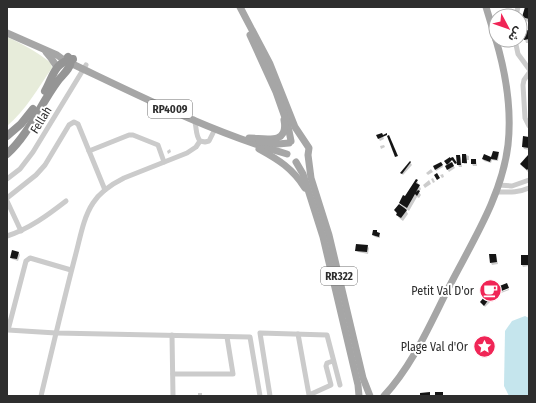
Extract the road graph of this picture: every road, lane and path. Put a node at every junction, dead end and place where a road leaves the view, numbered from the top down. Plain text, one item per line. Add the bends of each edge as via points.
1 (234, 7) edge
2 (240, 7) edge
3 (7, 33) edge
4 (39, 47) junction
5 (498, 48) edge
6 (517, 48) edge
7 (70, 62) junction
8 (57, 67) junction
9 (85, 67) junction
10 (529, 69) edge
11 (528, 75) edge
12 (280, 102) junction
13 (194, 120) junction
14 (529, 126) edge
15 (215, 129) junction
16 (7, 136) edge
17 (200, 140) junction
18 (249, 140) junction
19 (305, 141) junction
20 (290, 142) junction
21 (89, 151) junction
22 (7, 154) edge
23 (287, 154) junction
24 (308, 155) junction
25 (164, 162) junction
26 (296, 162) junction
27 (7, 178) edge
28 (529, 180) edge
29 (512, 186) junction
30 (497, 188) junction
31 (529, 188) edge
32 (105, 190) junction
33 (512, 192) junction
34 (7, 198) edge
35 (66, 200) dead end
36 (7, 201) edge
37 (312, 201) junction
38 (22, 231) junction
39 (7, 236) edge
40 (72, 270) junction
41 (7, 331) edge
42 (56, 333) junction
43 (298, 334) junction
44 (172, 335) junction
45 (227, 337) junction
46 (333, 361) junction
47 (173, 374) junction
48 (340, 385) dead end
49 (41, 396) edge
50 (173, 396) edge
51 (260, 396) edge
52 (270, 396) edge
53 (359, 396) edge
54 (370, 396) edge
55 (384, 396) edge

1 - 12 main road via 259,54
2 - 19 main road, RR322 via 265,54 295,128
3 - 4 main road, RP4009
4 - 7 main road, RP4009
4 - 8 main road via 48,53
5 - 30 main road via 509,104 508,144
6 - 10 street
7 - 8 highway
7 - 9 main road, RP4009
7 - 22 highway
8 - 16 highway via 32,110
9 - 13 main road, RP4009
9 - 18 main road, RP4009
9 - 27 street, Fellah via 29,157 20,169
11 - 14 street via 523,85 525,118
12 - 18 main road via 284,128 279,138
12 - 20 main road
13 - 15 main road, RP4009
13 - 17 street
15 - 17 street via 209,141
15 - 18 main road, RP4009
17 - 25 street via 190,151
18 - 20 main road, RP4009 via 272,144
18 - 23 main road, RP4009
18 - 37 main road via 289,168
19 - 20 main road via 298,139
19 - 24 main road, RR322 via 309,148
20 - 23 main road via 286,149
21 - 25 street via 133,134 158,145
21 - 32 street
21 - 34 street via 78,124 74,122 45,165
23 - 26 main road, RR322
24 - 26 main road via 302,161
24 - 54 main road, RR322 via 311,178 329,235 363,378
25 - 32 street via 124,178
26 - 37 main road, RR322
28 - 29 street
29 - 30 street
29 - 33 street
30 - 33 street
30 - 55 main road via 469,249 413,355
31 - 33 street
32 - 40 street via 93,203 87,216
35 - 38 street via 47,216
36 - 38 street
37 - 53 main road, RR322 via 323,237
38 - 39 street
40 - 41 street via 28,259
40 - 42 street
41 - 42 street
42 - 44 street
42 - 49 street
43 - 46 street via 326,335
43 - 46 street via 309,395 331,385 326,366
43 - 52 street via 260,332
44 - 45 street
44 - 47 street
45 - 47 street via 233,374
45 - 51 street via 250,337
46 - 48 street
47 - 50 street

